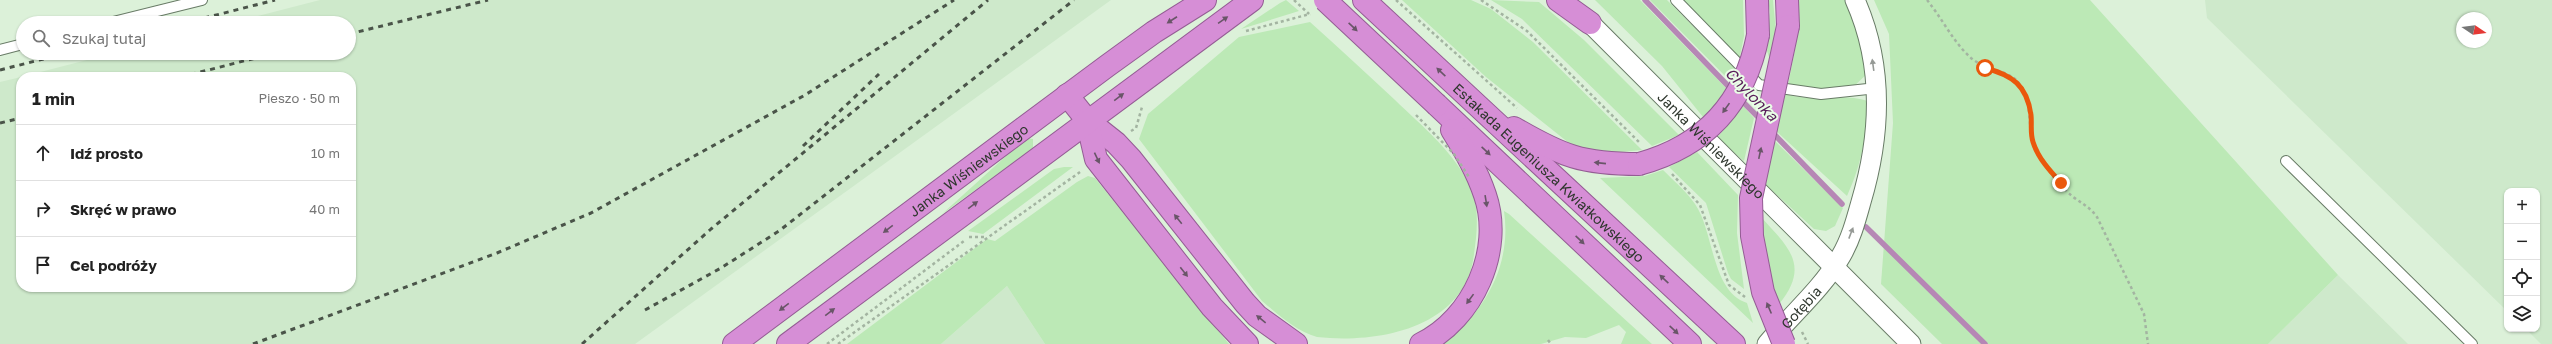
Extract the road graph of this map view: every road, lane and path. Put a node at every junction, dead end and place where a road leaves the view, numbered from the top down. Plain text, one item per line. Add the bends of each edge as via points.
1 (202, 0) edge
2 (1205, 0) edge
3 (1252, 0) edge
4 (1294, 0) edge
5 (1364, 0) edge
6 (1396, 0) edge
7 (1558, 0) edge
8 (1568, 0) edge
9 (1676, 0) edge
10 (1757, 0) edge
11 (1786, 0) edge
12 (1855, 0) edge
13 (1927, 0) edge
14 (1318, 9) edge
15 (137, 16) edge
16 (1590, 23) junction
17 (1238, 32) dead end
18 (16, 46) edge
19 (0, 50) edge
20 (1877, 88) junction
21 (1067, 95) junction
22 (1437, 105) junction
23 (1480, 108) junction
24 (1519, 110) dead end
25 (1413, 112) dead end
26 (1087, 120) junction
27 (2286, 161) dead end
28 (1080, 172) dead end
29 (1469, 177) dead end
30 (986, 237) junction
31 (1832, 267) junction
32 (1548, 340) dead end
33 (1294, 343) edge
34 (734, 344) edge
35 (788, 344) edge
36 (827, 344) edge
37 (838, 344) edge
38 (1247, 344) edge
39 (1421, 344) edge
40 (1551, 344) edge
41 (1690, 344) edge
42 (1734, 344) edge
43 (1766, 344) edge
44 (1784, 344) edge
45 (1912, 344) edge
46 (2148, 344) edge
47 (2472, 344) edge

1 - 15 lane
2 -> 21 highway, Janka Wiśniewskiego via 1154,32
26 -> 3 highway
4 - 14 path, bridge
23 -> 5 highway, Estakada Eugeniusza Kwiatkowskiego
6 - 24 path
7 - 16 highway
8 - 16 highway
9 - 20 lane via 1760,85 1821,94
10 -> 23 highway, bridge via 1758,35 1741,88 1702,136 1661,158 1639,164 1596,163 1575,159 1552,150
44 -> 11 highway, bridge via 1763,292 1752,236 1751,198 1788,26
20 -> 12 street via 1868,36
13 - 46 path via 1971,57 1985,68 2017,81 2025,95 2031,115 2033,143 2046,168 2070,194 2092,210 2097,217 2144,314
14 - 17 path via 1295,19
14 -> 22 highway, Estakada Eugeniusza Kwiatkowskiego, bridge
16 - 31 street, Janka Wiśniewskiego
18 - 19 lane
31 -> 20 street via 1847,244 1866,182 1876,131
21 - 26 highway
21 -> 34 highway, Janka Wiśniewskiego
22 -> 39 highway via 1471,161 1486,196 1490,227 1486,264 1475,292 1455,320 1436,337
22 -> 41 highway, Estakada Eugeniusza Kwiatkowskiego
42 -> 23 highway, Estakada Eugeniusza Kwiatkowskiego
25 - 29 path, bridge via 1454,154
33 -> 26 highway via 1257,316 1131,160 1116,143
35 -> 26 highway
26 -> 38 highway via 1096,159 1212,307
27 - 47 lane
28 - 30 path
30 - 36 path via 971,235
30 - 37 path
31 - 43 street, Gołębia
31 - 45 street, Janka Wiśniewskiego
32 - 40 path

